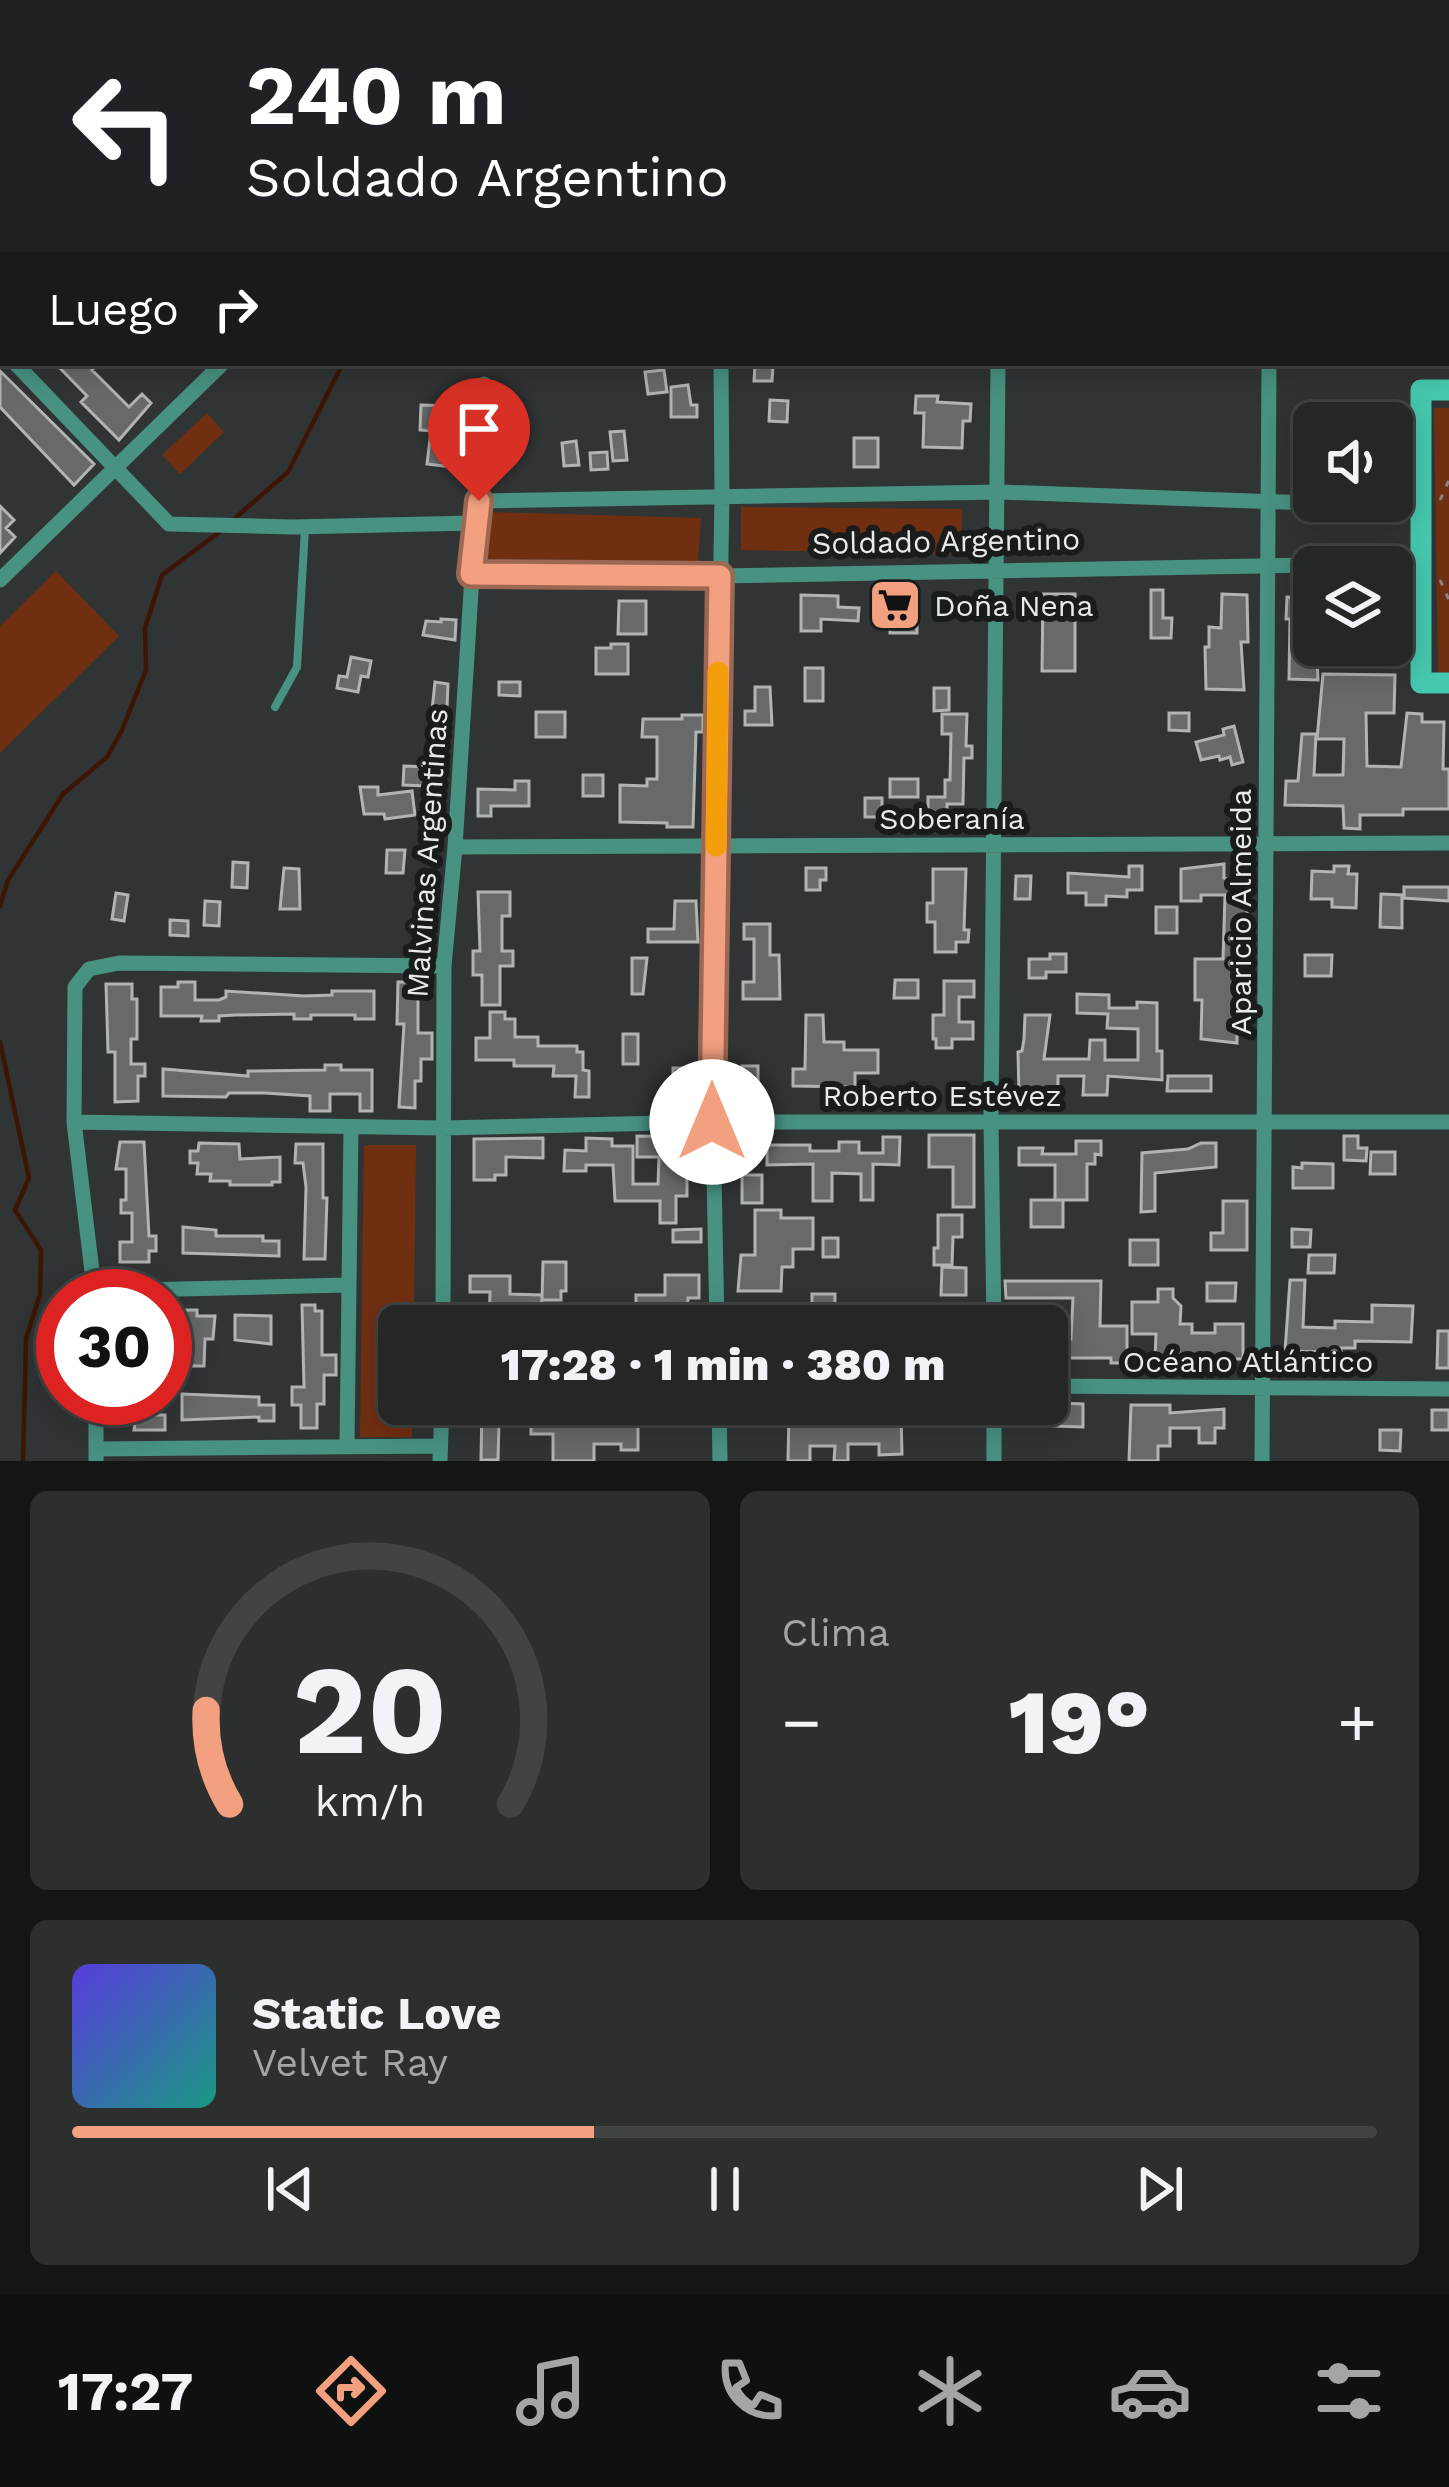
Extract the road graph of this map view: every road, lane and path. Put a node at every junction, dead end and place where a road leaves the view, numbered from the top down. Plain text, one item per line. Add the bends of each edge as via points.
1 (18, 366) edge
2 (220, 366) edge
3 (721, 366) edge
4 (998, 366) edge
5 (1269, 366) edge
6 (484, 384) dead end
7 (1449, 390) edge
8 (116, 467) junction
9 (1000, 493) junction
10 (722, 496) junction
11 (479, 501) junction
12 (1266, 502) junction
13 (1421, 507) junction
14 (475, 523) junction
15 (299, 527) junction
16 (1421, 563) junction
17 (1267, 567) junction
18 (999, 568) junction
19 (471, 574) junction
20 (720, 576) junction
21 (0, 580) edge
22 (1449, 683) edge
23 (275, 707) dead end
24 (1268, 843) junction
25 (1449, 843) edge
26 (995, 844) junction
27 (455, 847) junction
28 (716, 847) junction
29 (443, 966) junction
30 (991, 1121) junction
31 (74, 1122) junction
32 (712, 1122) junction
33 (1267, 1122) junction
34 (1449, 1122) edge
35 (351, 1127) junction
36 (442, 1128) junction
37 (91, 1269) edge
38 (347, 1286) junction
39 (192, 1290) edge
40 (443, 1305) edge
41 (716, 1305) edge
42 (994, 1305) edge
43 (1068, 1386) edge
44 (1262, 1389) junction
45 (1449, 1389) edge
46 (95, 1425) edge
47 (719, 1425) edge
48 (994, 1425) edge
49 (347, 1445) junction
50 (440, 1453) edge
51 (96, 1455) edge
52 (720, 1461) edge
53 (994, 1461) edge
54 (1262, 1461) edge

1 - 8 street
2 - 8 street
3 - 10 street
4 - 9 street
5 - 12 street, Aparicio Almeida
6 - 11 street, Malvinas Argentinas
7 - 13 main road via 1421,390
8 - 15 street via 169,524
8 - 21 street
9 - 10 street, Soldado Argentino
9 - 12 street, Soldado Argentino
9 - 18 street
10 - 11 street, Soldado Argentino
10 - 20 street
11 - 14 street, Malvinas Argentinas
12 - 13 street, Soldado Argentino
12 - 17 street, Aparicio Almeida
13 - 16 main road
14 - 15 street
14 - 19 street, Malvinas Argentinas
15 - 23 lane via 297,667
16 - 17 street, Soldado Argentino
16 - 22 main road via 1421,683
17 - 18 street, Soldado Argentino
17 - 24 street, Aparicio Almeida
18 - 20 street, Soldado Argentino
18 - 26 street
19 - 20 street, Soldado Argentino
19 - 27 street, Malvinas Argentinas
20 - 28 street
24 - 25 street, Soberanía
24 - 26 street, Soberanía
24 - 33 street, Aparicio Almeida
26 - 28 street, Soberanía
26 - 30 street
27 - 28 street, Soberanía
27 - 29 street, Malvinas Argentinas
28 - 32 street
29 - 31 street via 88,969 75,987
29 - 36 street, Malvinas Argentinas
30 - 32 street, Roberto Estévez
30 - 33 street, Roberto Estévez
30 - 42 street
31 - 35 street, Roberto Estévez
31 - 37 street
32 - 36 street, Roberto Estévez
32 - 41 street
33 - 34 street, Roberto Estévez
33 - 44 street, Aparicio Almeida
35 - 36 street, Roberto Estévez
35 - 38 street
36 - 40 street, Malvinas Argentinas
38 - 39 street
38 - 49 street
43 - 44 street, Océano Atlántico
44 - 45 street, Océano Atlántico
44 - 54 street, Aparicio Almeida
46 - 51 street
47 - 52 street
48 - 53 street
49 - 50 street
49 - 51 street

